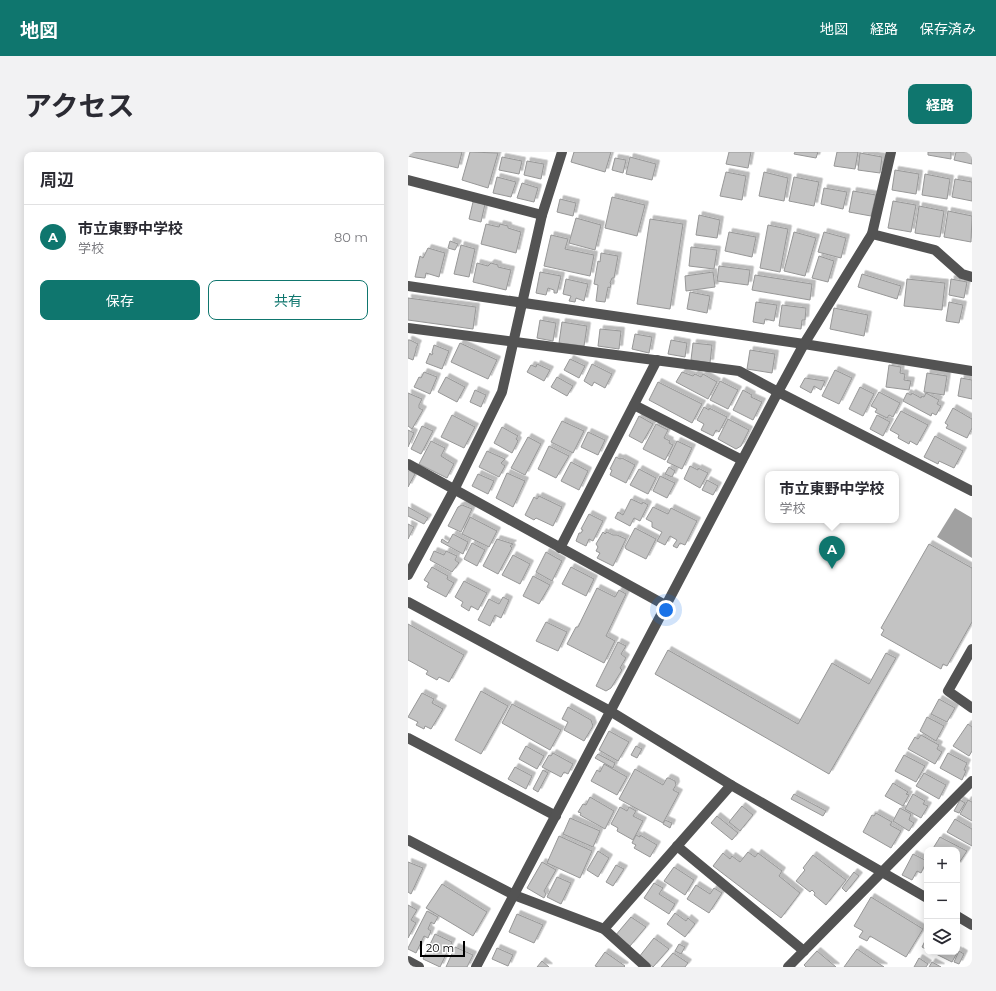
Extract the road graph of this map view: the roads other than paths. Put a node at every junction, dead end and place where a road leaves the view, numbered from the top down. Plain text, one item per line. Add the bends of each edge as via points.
1 (562, 152) edge
2 (891, 152) edge
3 (408, 180) edge
4 (542, 215) junction
5 (872, 234) junction
6 (972, 277) edge
7 (408, 286) edge
8 (521, 302) junction
9 (408, 328) edge
10 (513, 342) junction
11 (804, 344) junction
12 (657, 360) junction
13 (972, 371) edge
14 (778, 392) junction
15 (634, 405) junction
16 (742, 460) junction
17 (408, 464) edge
18 (454, 490) junction
19 (972, 491) edge
20 (560, 548) junction
21 (408, 575) edge
22 (408, 602) edge
23 (665, 605) junction
24 (972, 649) edge
25 (972, 708) edge
26 (610, 711) junction
27 (408, 738) edge
28 (972, 781) edge
29 (731, 785) junction
30 (556, 816) junction
31 (408, 840) edge
32 (677, 846) junction
33 (883, 872) junction
34 (514, 895) junction
35 (924, 896) edge
36 (960, 918) edge
37 (972, 925) edge
38 (604, 929) junction
39 (804, 951) junction
40 (408, 961) edge
41 (418, 967) edge
42 (476, 967) edge
43 (646, 967) edge
44 (788, 967) edge

1 - 4 street
2 - 5 street
3 - 4 street
4 - 8 street
5 - 6 street via 934,250 962,274
5 - 11 street
7 - 8 street
8 - 10 street
8 - 11 street
9 - 10 street
10 - 12 street
10 - 18 street via 502,392
11 - 13 street
11 - 14 street
12 - 14 street via 739,371
12 - 15 street
14 - 16 street
14 - 19 street
15 - 16 street
15 - 20 street
16 - 23 street
17 - 18 street
18 - 20 street
18 - 21 street
20 - 23 street
22 - 26 street
23 - 26 street
24 - 25 street via 948,691
26 - 29 street
26 - 30 street
27 - 30 street
28 - 33 street
29 - 32 street
29 - 33 street
30 - 34 street
31 - 34 street
32 - 38 street
32 - 39 street
33 - 35 street
33 - 39 street
34 - 38 street
34 - 42 street
36 - 37 street
38 - 43 street
39 - 44 street
40 - 41 street

